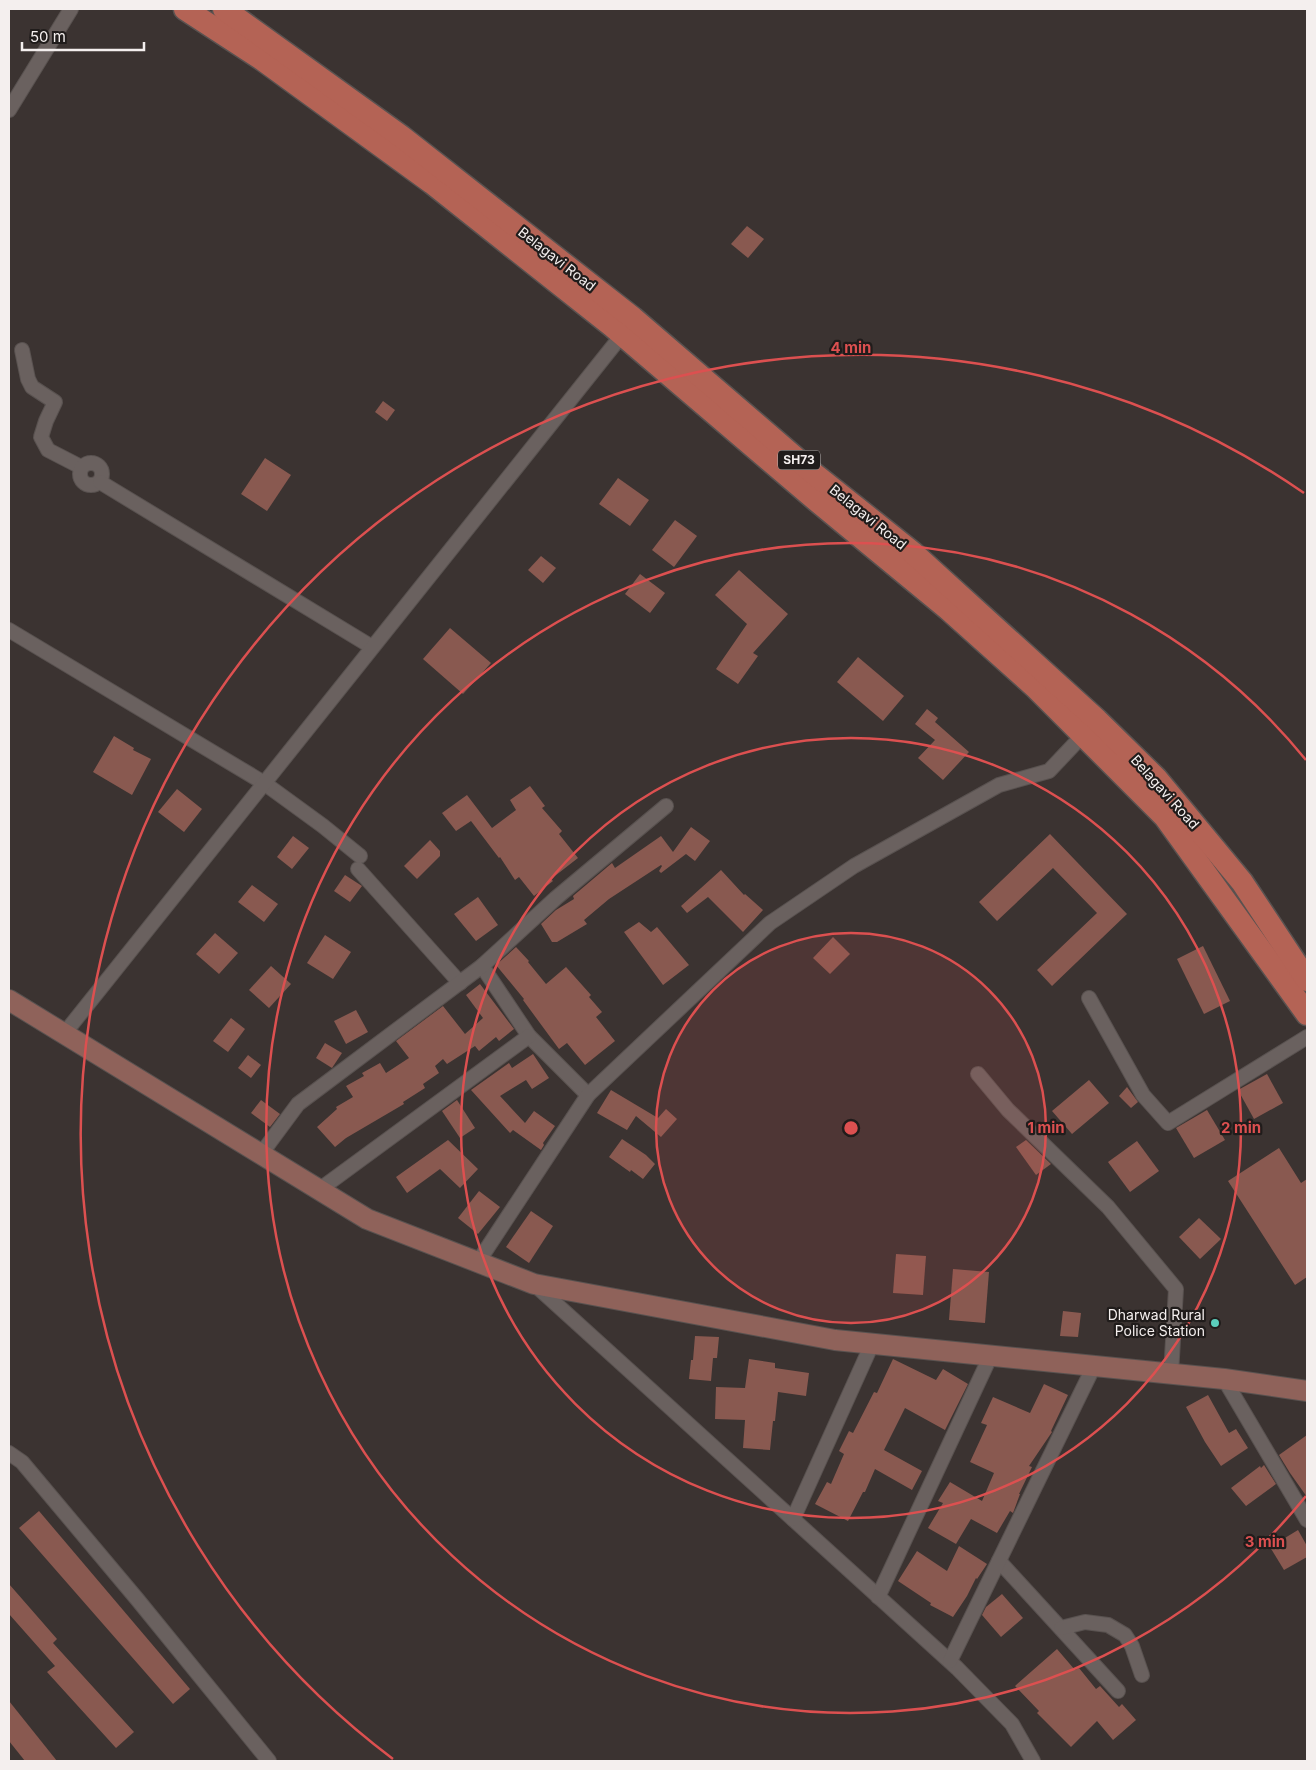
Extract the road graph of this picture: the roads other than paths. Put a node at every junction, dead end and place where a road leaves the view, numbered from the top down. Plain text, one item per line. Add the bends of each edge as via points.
1 (71, 9) edge
2 (185, 9) edge
3 (224, 9) edge
4 (9, 110) edge
5 (622, 335) junction
6 (22, 350) dead end
7 (9, 630) edge
8 (372, 647) junction
9 (1084, 735) junction
10 (264, 783) junction
11 (666, 806) dead end
12 (482, 966) junction
13 (1307, 980) edge
14 (460, 982) junction
15 (1089, 998) dead end
16 (9, 1000) edge
17 (1307, 1014) edge
18 (64, 1034) junction
19 (529, 1036) junction
20 (1307, 1037) edge
21 (978, 1074) dead end
22 (588, 1095) junction
23 (261, 1154) junction
24 (319, 1190) junction
25 (478, 1262) junction
26 (534, 1284) junction
27 (872, 1344) junction
28 (991, 1355) junction
29 (1094, 1366) junction
30 (1171, 1374) junction
31 (1224, 1379) junction
32 (1307, 1391) edge
33 (9, 1453) edge
34 (793, 1519) junction
35 (1307, 1520) edge
36 (999, 1561) junction
37 (878, 1596) junction
38 (1061, 1628) junction
39 (950, 1661) junction
40 (1142, 1674) dead end
41 (1118, 1691) dead end
42 (269, 1761) edge
43 (1033, 1761) edge

1 - 4 street
2 - 5 main road via 263,60 432,183
3 - 13 main road, Belagavi Road / SH73 via 402,137 633,318 813,473 912,552 1156,778 1242,882
5 - 8 street
5 - 9 main road via 948,610
6 - 8 street via 32,387 55,402 41,436 48,450 81,467 81,481 86,485 100,482
7 - 10 street
8 - 10 street
9 - 17 main road via 1165,817
9 - 22 street via 1049,771 999,785 854,866 770,923
10 - 14 street via 323,826 359,862
10 - 18 street
11 - 12 street via 556,898
12 - 14 street
12 - 19 street
14 - 23 street via 298,1104
15 - 20 street via 1143,1095 1168,1123
16 - 18 main road
18 - 23 main road
19 - 22 street
19 - 24 street
21 - 30 street via 1008,1110 1108,1207 1176,1289
22 - 25 street
23 - 24 main road
24 - 25 main road via 367,1219
25 - 26 main road
26 - 27 main road
26 - 34 street
27 - 28 main road
27 - 34 street
28 - 29 main road
28 - 37 street
29 - 30 main road
29 - 36 street
30 - 31 main road
31 - 32 main road
31 - 35 street
33 - 42 street via 22,1462
34 - 37 street
36 - 38 street
36 - 39 street
37 - 39 street
38 - 40 street via 1084,1622 1108,1625 1125,1635
38 - 41 street
39 - 43 street via 1012,1724

